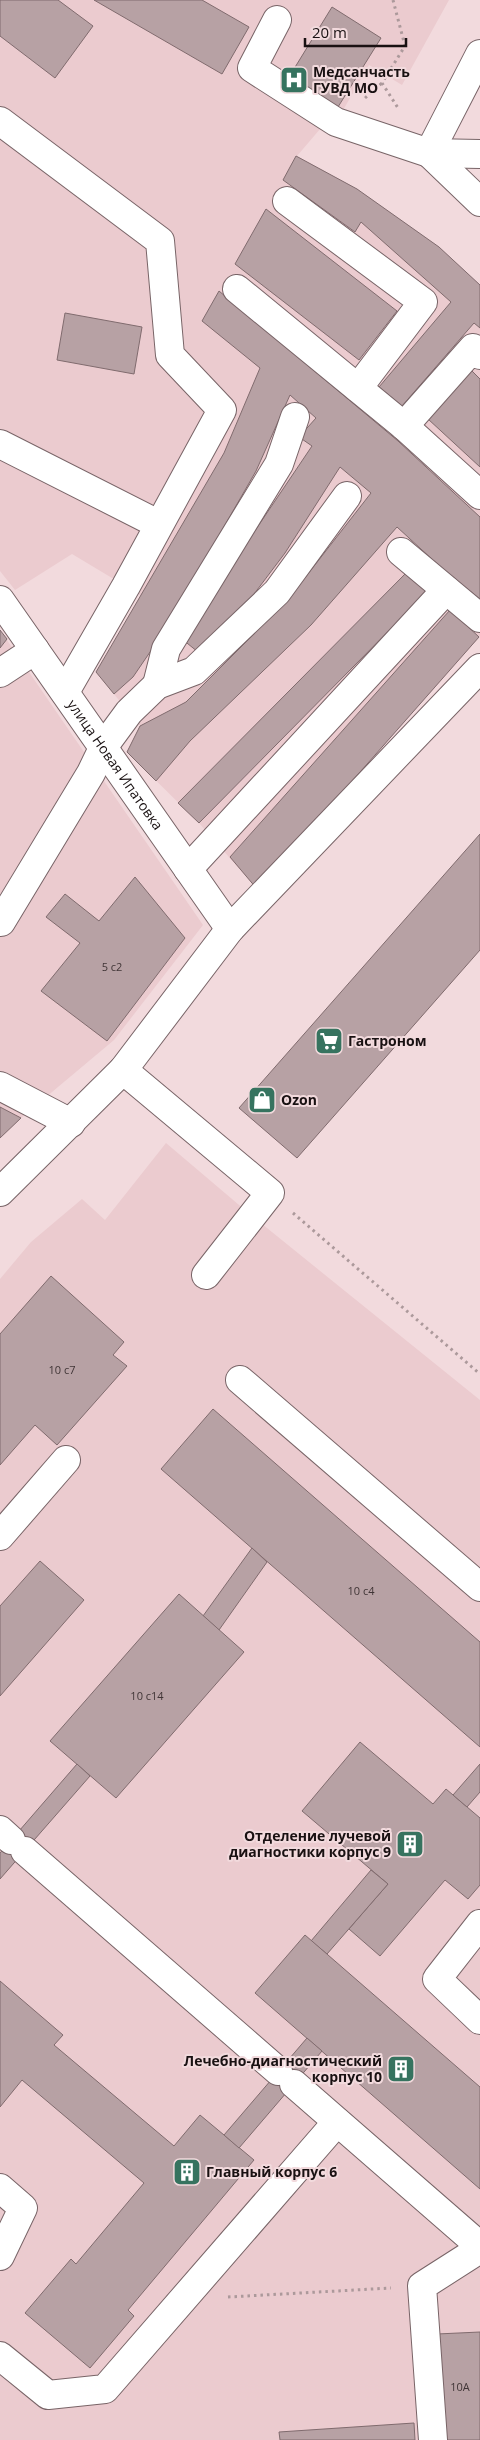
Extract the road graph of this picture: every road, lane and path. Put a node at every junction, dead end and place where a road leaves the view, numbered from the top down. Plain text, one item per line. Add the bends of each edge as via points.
1 (393, 0) edge
2 (277, 20) dead end
3 (480, 54) edge
4 (386, 76) dead end
5 (0, 121) edge
6 (429, 153) junction
7 (480, 154) edge
8 (287, 202) dead end
9 (480, 202) edge
10 (237, 289) dead end
11 (480, 355) edge
12 (358, 388) junction
13 (295, 417) dead end
14 (404, 426) junction
15 (0, 444) edge
16 (480, 495) edge
17 (347, 496) dead end
18 (158, 524) junction
19 (401, 552) dead end
20 (446, 590) junction
21 (0, 600) edge
22 (480, 618) edge
23 (35, 650) junction
24 (480, 668) edge
25 (0, 673) edge
26 (157, 685) junction
27 (65, 692) junction
28 (104, 746) junction
29 (188, 869) junction
30 (1, 922) edge
31 (230, 929) junction
32 (123, 1070) junction
33 (0, 1086) edge
34 (71, 1123) junction
35 (0, 1192) edge
36 (270, 1193) junction
37 (206, 1275) dead end
38 (480, 1374) edge
39 (240, 1380) dead end
40 (66, 1460) dead end
41 (0, 1536) edge
42 (480, 1587) edge
43 (12, 1840) edge
44 (480, 1924) edge
45 (480, 2020) edge
46 (337, 2122) junction
47 (0, 2188) edge
48 (480, 2248) edge
49 (0, 2256) edge
50 (422, 2286) junction
51 (183, 2299) junction
52 (0, 2356) edge
53 (433, 2440) edge

1 - 4 path via 405,46
2 - 6 street via 252,68 336,122
3 - 6 street
5 - 18 street via 160,241 170,355 222,410
6 - 7 street
6 - 9 street
8 - 12 street via 424,302
10 - 12 street
11 - 14 street via 473,348
12 - 14 street
13 - 26 street via 279,464 166,649
14 - 16 street
15 - 18 street
17 - 26 street via 277,592 194,671
18 - 27 street
19 - 20 street
20 - 22 street
20 - 29 street
21 - 23 street, улица Новая Ипатовка
23 - 25 street
23 - 27 street, улица Новая Ипатовка
24 - 31 street
26 - 28 street via 129,712
27 - 28 street, улица Новая Ипатовка
28 - 29 street, улица Новая Ипатовка
28 - 30 street
29 - 31 street, улица Новая Ипатовка
31 - 32 street
32 - 34 street
32 - 36 street
33 - 34 street
34 - 35 street
36 - 37 street
36 - 38 path
39 - 42 street
40 - 41 street
43 - 46 street
44 - 45 street via 437,1979
46 - 48 street
46 - 51 street
47 - 49 street via 22,2208
48 - 50 street
50 - 51 path
50 - 53 street
51 - 52 street via 105,2389 48,2395

